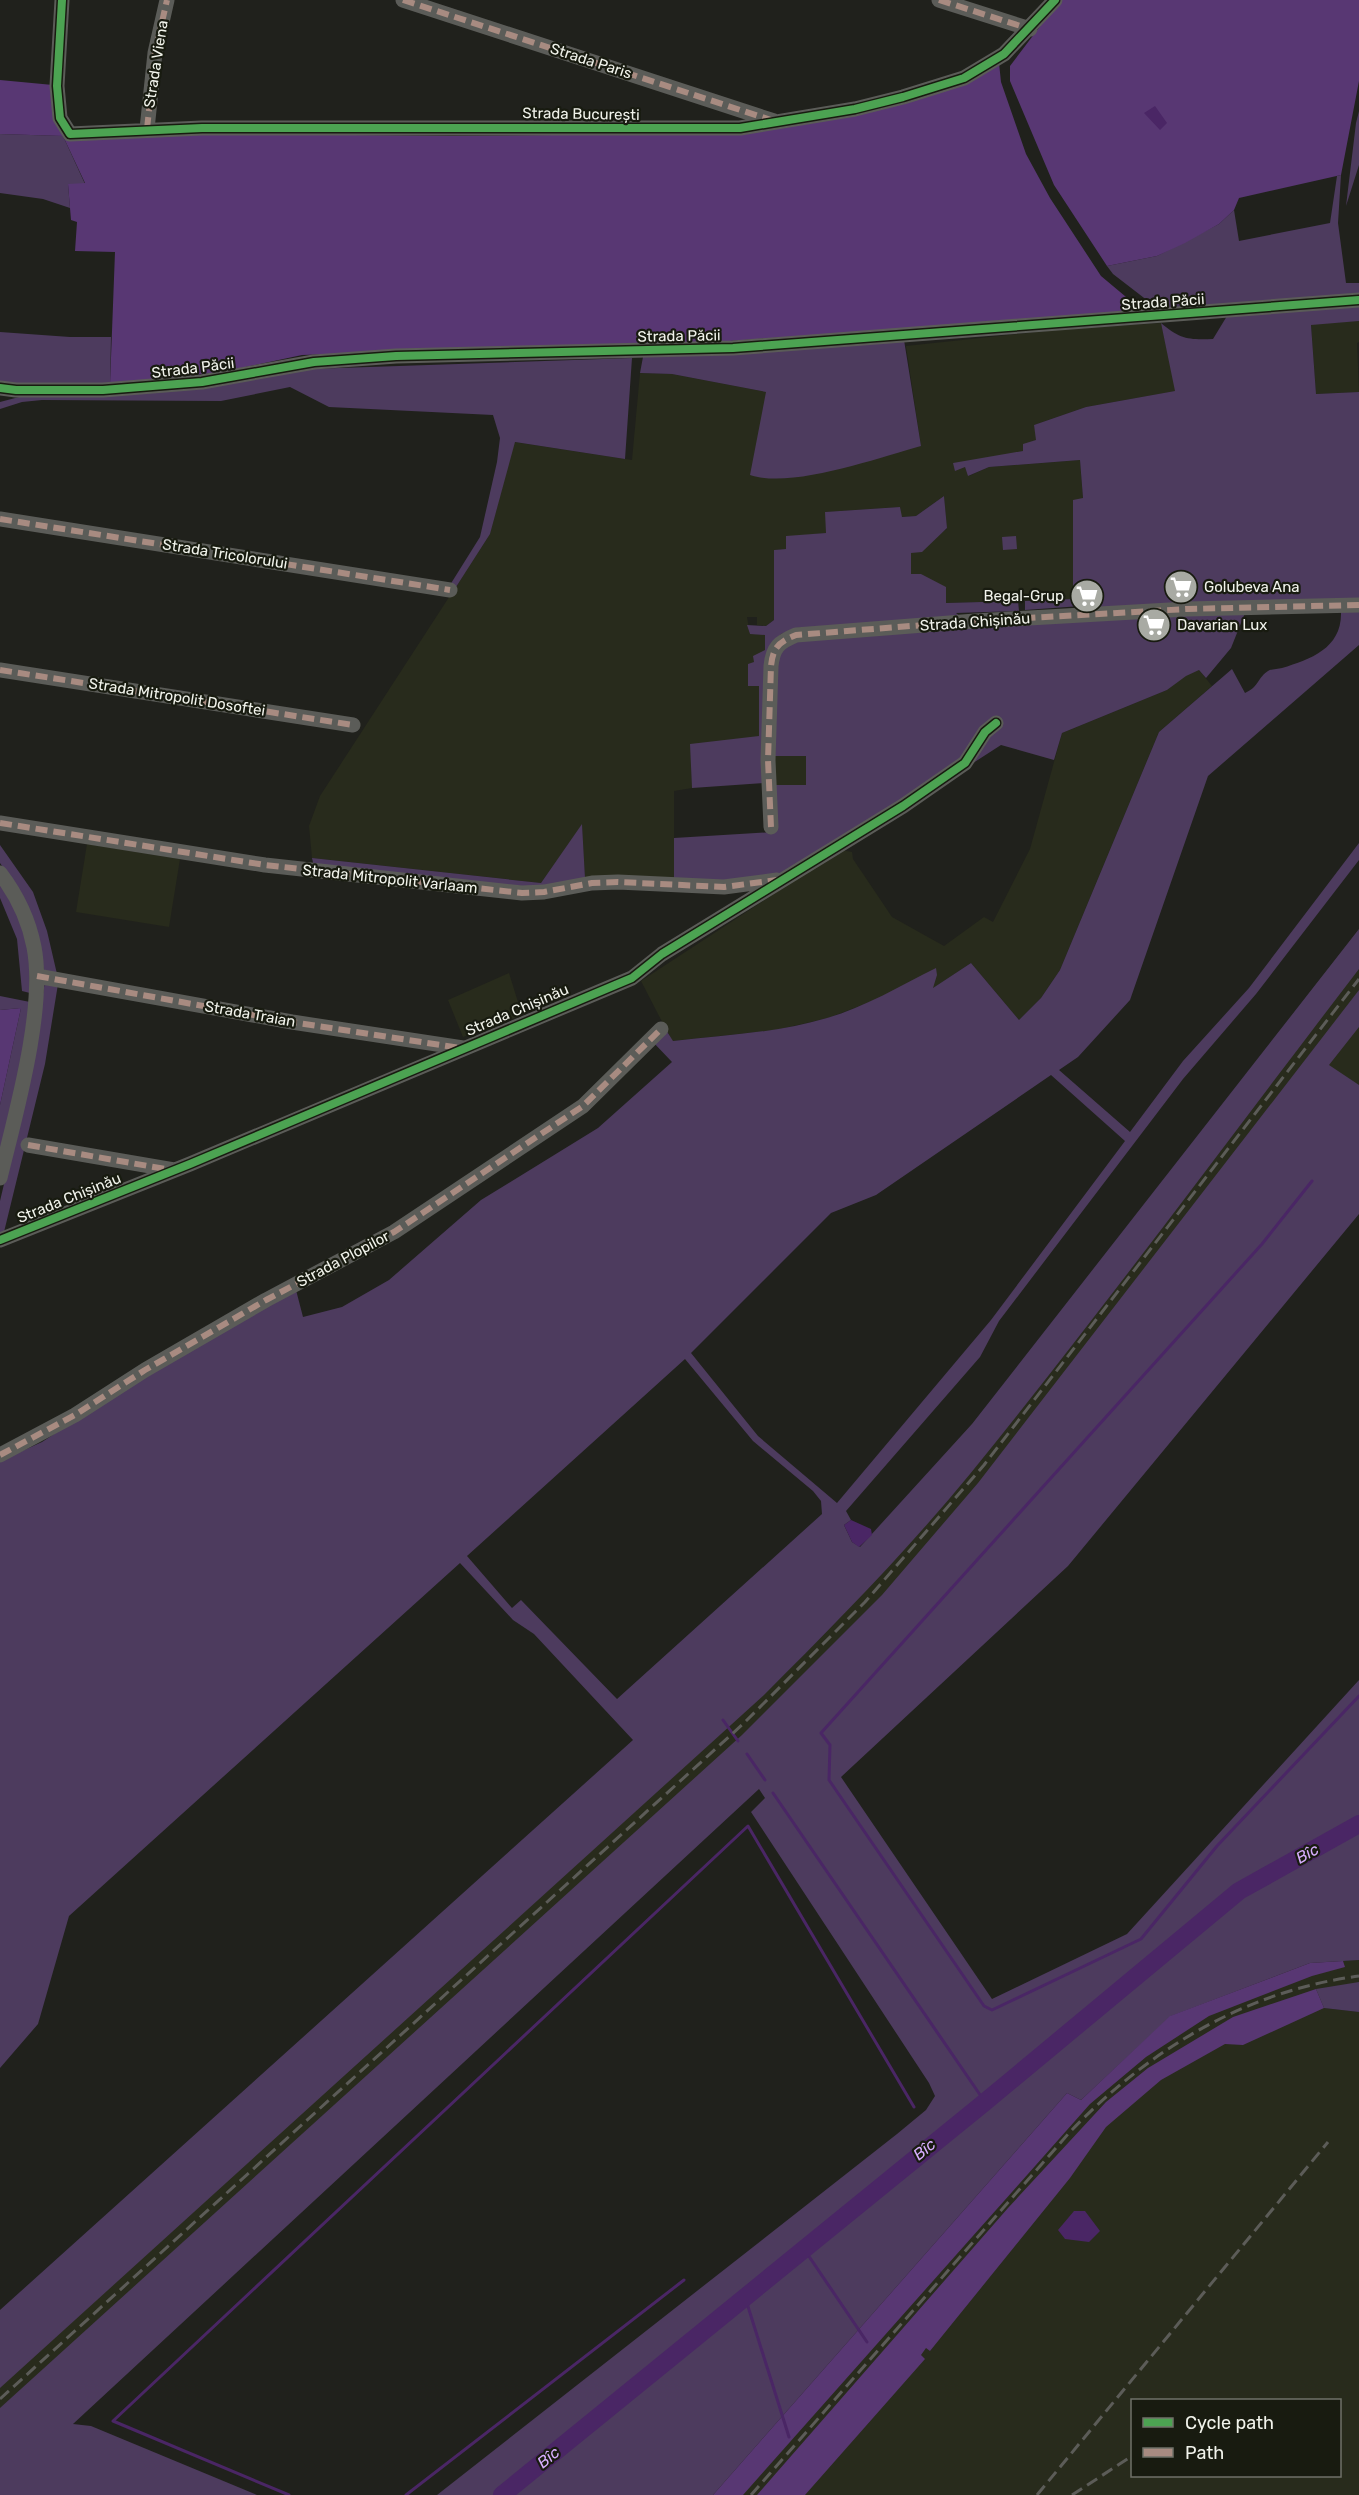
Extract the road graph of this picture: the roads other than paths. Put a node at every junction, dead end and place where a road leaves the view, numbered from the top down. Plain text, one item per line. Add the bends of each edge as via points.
1 (62, 0) edge
2 (167, 0) edge
3 (403, 0) edge
4 (939, 0) edge
5 (1055, 0) edge
6 (1030, 29) junction
7 (778, 122) junction
8 (147, 129) junction
9 (1359, 300) edge
10 (0, 388) edge
11 (16, 390) junction
12 (0, 396) edge
13 (0, 519) edge
14 (450, 590) dead end
15 (1359, 605) edge
16 (0, 670) edge
17 (996, 723) dead end
18 (353, 725) dead end
19 (0, 823) edge
20 (771, 827) dead end
21 (0, 873) edge
22 (782, 879) junction
23 (38, 976) junction
24 (661, 1029) dead end
25 (463, 1048) junction
26 (28, 1144) dead end
27 (174, 1170) junction
28 (0, 1179) edge
29 (0, 1240) edge
30 (0, 1455) edge

1 - 8 street, Strada București via 57,86 60,118 70,134
2 - 8 street, Strada Viena via 155,53
3 - 7 street, Strada Paris
4 - 6 street
5 - 6 street, Strada București
6 - 7 street, Strada București via 1004,54 964,78 903,97
7 - 8 street, Strada București via 694,129
9 - 11 street, Strada Păcii via 733,348 384,357 314,362 149,387
10 - 11 street, Strada Păcii
11 - 12 street
13 - 14 street, Strada Tricolorului
15 - 20 street, Strada Chișinău via 1187,609 796,635 781,641 773,651 771,666
16 - 18 street, Strada Mitropolit Dosoftei
17 - 22 street, Strada Chișinău via 964,763 857,836
19 - 22 street, Strada Mitropolit Varlaam via 265,865 522,893 592,883 724,887
21 - 23 street via 30,928
22 - 25 street, Strada Chișinău via 662,954 632,978
23 - 25 street, Strada Traian
23 - 28 street via 28,1056
24 - 30 street, Strada Plopilor via 583,1106 394,1232 266,1300 75,1415
25 - 27 street, Strada Chișinău
26 - 27 street
27 - 29 street, Strada Chișinău

